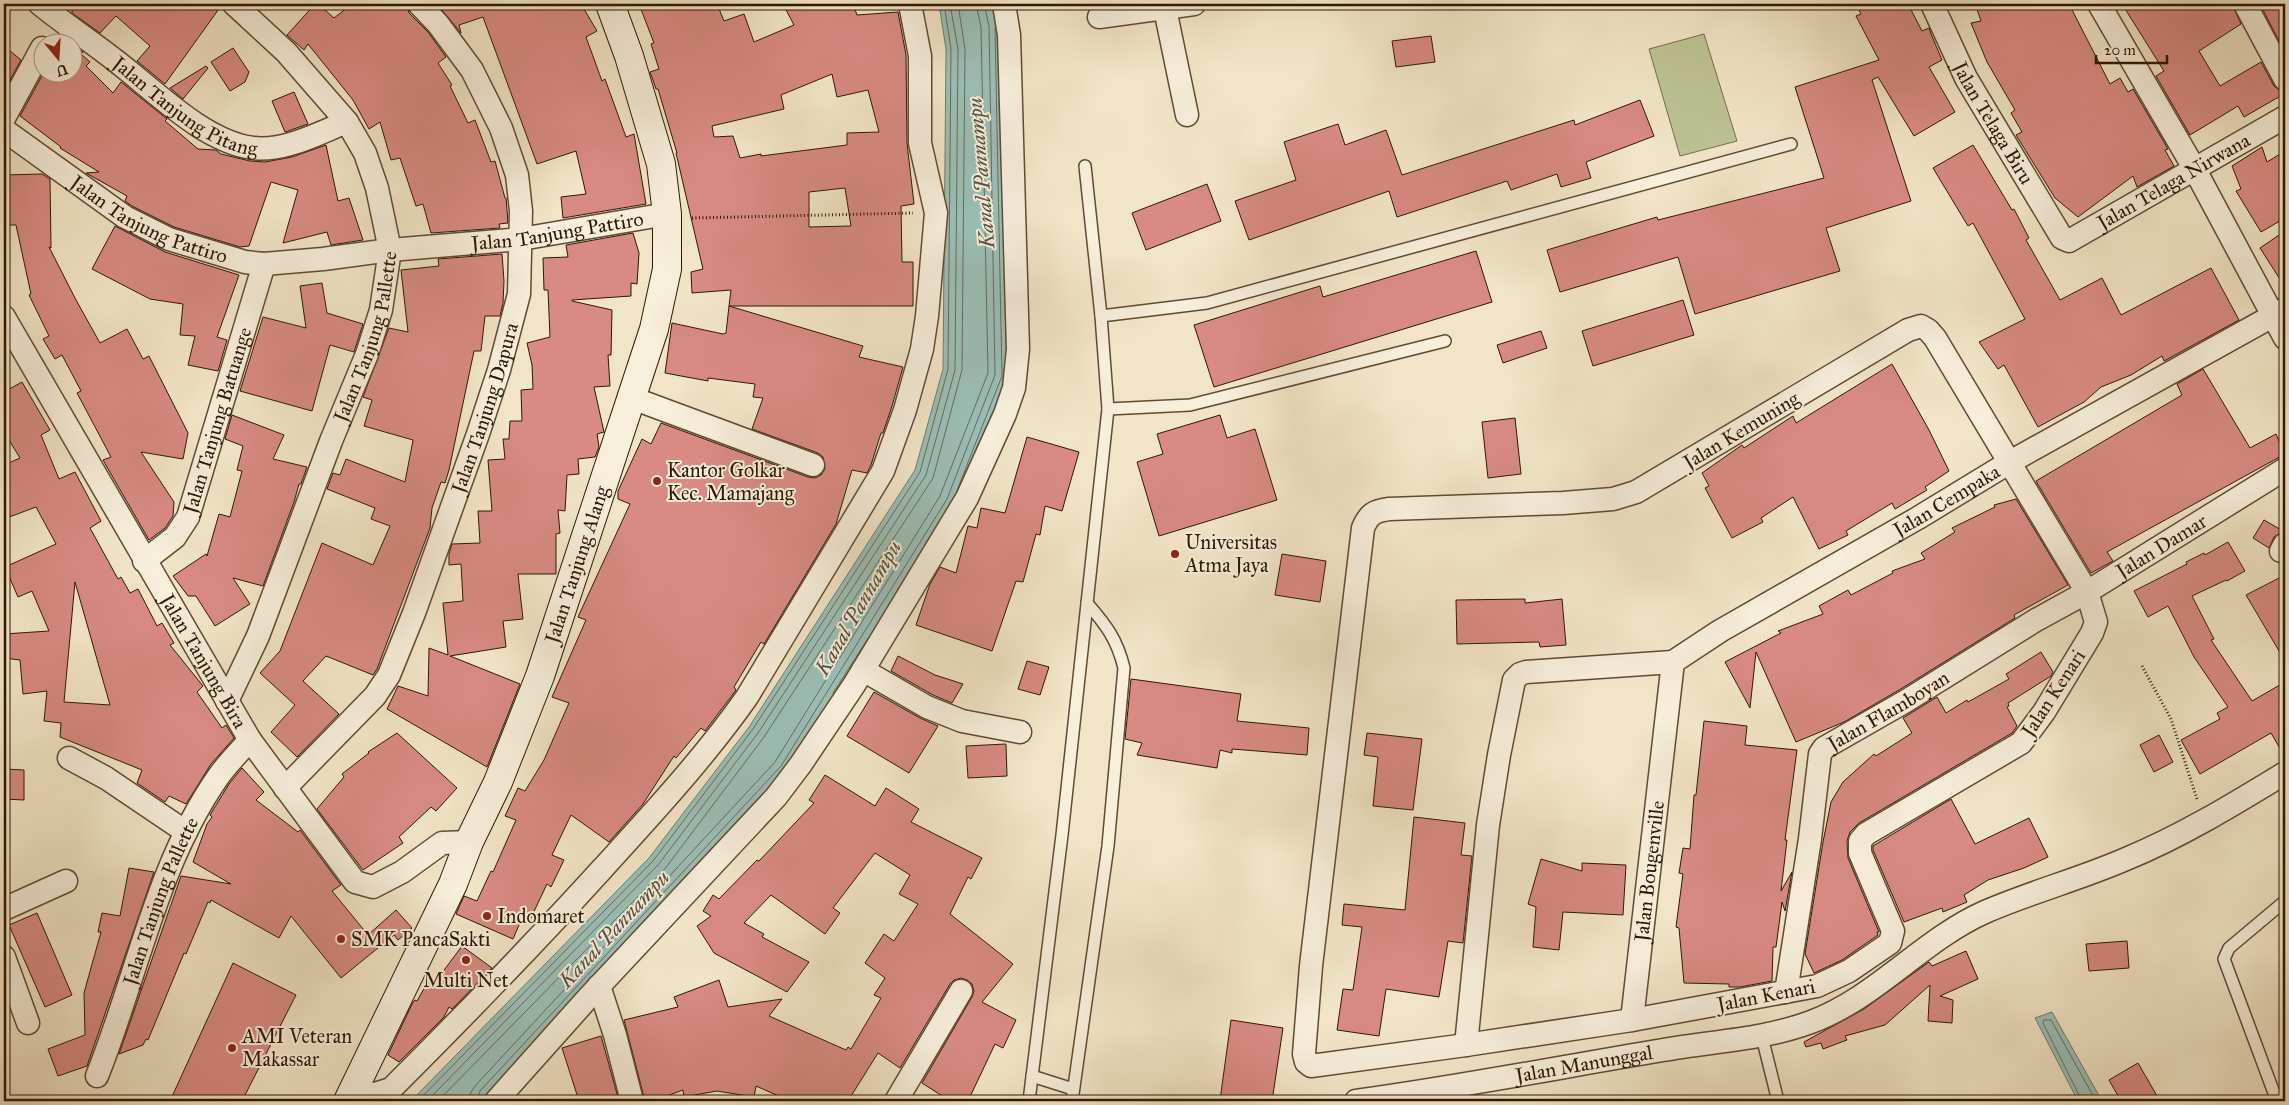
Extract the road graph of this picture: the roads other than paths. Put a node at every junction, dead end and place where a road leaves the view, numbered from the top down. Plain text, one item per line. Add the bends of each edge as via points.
1 (40, 4) edge
2 (234, 4) edge
3 (419, 4) edge
4 (610, 4) edge
5 (910, 4) edge
6 (1004, 4) edge
7 (1194, 4) edge
8 (1932, 4) edge
9 (2099, 4) edge
10 (2245, 4) edge
11 (1165, 9) junction
12 (63, 11) edge
13 (1099, 17) dead end
14 (51, 32) edge
15 (32, 66) edge
16 (2285, 79) edge
17 (1187, 115) dead end
18 (2285, 117) edge
19 (4, 118) edge
20 (348, 122) junction
21 (4, 130) edge
22 (1791, 144) dead end
23 (1085, 166) dead end
24 (2194, 168) junction
25 (668, 214) junction
26 (520, 238) junction
27 (2062, 238) joint
28 (390, 250) junction
29 (264, 264) junction
30 (2279, 312) edge
31 (1101, 316) junction
32 (4, 317) edge
33 (2285, 338) edge
34 (1445, 341) dead end
35 (632, 398) junction
36 (1108, 409) junction
37 (2010, 462) junction
38 (813, 465) dead end
39 (2285, 470) edge
40 (144, 561) junction
41 (2087, 592) junction
42 (1087, 603) junction
43 (2036, 620) joint
44 (1672, 662) junction
45 (863, 670) junction
46 (227, 701) junction
47 (1020, 732) dead end
48 (250, 740) junction
49 (69, 758) dead end
50 (2285, 773) edge
51 (286, 788) junction
52 (186, 832) junction
53 (469, 842) junction
54 (66, 880) dead end
55 (2285, 901) edge
56 (4, 909) edge
57 (4, 957) edge
58 (600, 986) junction
59 (960, 991) dead end
60 (1786, 992) junction
61 (1632, 1020) junction
62 (28, 1023) dead end
63 (1762, 1037) junction
64 (1466, 1045) junction
65 (1312, 1066) joint
66 (97, 1076) dead end
67 (1032, 1076) junction
68 (1072, 1095) edge
69 (1438, 1095) edge
70 (350, 1097) edge
71 (496, 1101) edge
72 (632, 1101) edge
73 (896, 1101) edge
74 (1029, 1101) edge
75 (1356, 1101) edge
76 (1778, 1101) edge
77 (2277, 1101) edge

1 - 12 street, Jalan Tanjung Pitang
2 - 20 street, Jalan Tanjung Pallette via 286,52
3 - 26 street, Jalan Tanjung Dapura via 472,70 501,128 517,175
4 - 25 street, Jalan Tanjung Alang via 658,155
5 - 70 street via 920,56 920,143 936,213 922,348 905,410 883,471 767,667 730,721 655,811 573,902 391,1089
6 - 45 street via 1008,35 1018,317 1014,388 967,498
7 - 11 street
8 - 27 street, Jalan Telaga Biru via 1966,78
9 - 24 street
10 - 16 street
11 - 13 street
11 - 17 street
12 - 14 street
12 - 20 street, Jalan Tanjung Pitang via 202,128 239,145 267,149
15 - 19 street
18 - 24 street, Jalan Telaga Nirwana
20 - 28 street, Jalan Tanjung Pallette via 365,153 377,188
21 - 29 street, Jalan Tanjung Pattiro via 125,217 170,239 245,262
22 - 31 lane via 1207,303
23 - 31 lane
24 - 27 street, Jalan Telaga Nirwana via 2074,240 2068,242
24 - 30 street
25 - 26 street, Jalan Tanjung Pattiro
25 - 35 street, Jalan Tanjung Alang via 667,269 654,329
26 - 28 street, Jalan Tanjung Pattiro
26 - 51 street, Jalan Tanjung Dapura via 519,294 499,370 401,647 389,675 375,696
28 - 29 street, Jalan Tanjung Pattiro
28 - 46 street, Jalan Tanjung Pallette via 381,310 367,354 258,636
29 - 40 street, Jalan Tanjung Batuange via 188,517 175,537
30 - 33 street
30 - 37 street, Jalan Cempaka
31 - 36 lane
32 - 40 street, Jalan Tanjung Bira
34 - 36 lane via 1190,405
35 - 38 street
35 - 53 street, Jalan Tanjung Alang via 540,676 498,782
36 - 42 lane
37 - 41 street, Jalan Kenari
37 - 44 street, Jalan Cempaka
37 - 65 street, Jalan Kemuning via 1935,338 1921,326 1908,330 1636,492 1613,499 1562,503 1374,511 1363,528 1311,966 1304,1054 1306,1062
39 - 41 street, Jalan Damar
40 - 46 street, Jalan Tanjung Bira
41 - 43 street, Jalan Damar
41 - 60 street, Jalan Kenari via 2096,622 2092,633 2044,712 2021,742 1866,834 1860,841 1860,853 1893,931 1890,943 1831,980
42 - 67 lane
42 - 68 lane via 1119,646 1124,668 1108,846
43 - 60 street, Jalan Flamboyan via 1824,748 1820,754
44 - 61 street, Jalan Bougenville
44 - 64 street via 1526,672 1514,680 1488,825
45 - 47 street via 927,707 962,722
45 - 58 street via 776,797
46 - 48 street, Jalan Tanjung Bira
48 - 51 street, Jalan Tanjung Bira
48 - 52 street, Jalan Tanjung Pallette via 219,776
49 - 52 street via 106,778
50 - 63 street, Jalan Manunggal via 2212,817 2127,859 1985,912 1959,926 1836,1011
51 - 53 street, Jalan Tanjung Bira via 355,882 374,887 402,872 442,843
52 - 66 street, Jalan Tanjung Pallette via 153,913
53 - 70 street, Jalan Tanjung Alang via 453,884
54 - 56 street
55 - 77 lane via 2229,948 2224,959
57 - 62 street
58 - 71 street
58 - 72 street
59 - 73 street
60 - 61 street, Jalan Kenari
61 - 64 street, Jalan Kenari
63 - 69 street, Jalan Manunggal via 1666,1049
63 - 76 lane
64 - 65 street, Jalan Kenari
67 - 68 lane
67 - 74 lane
69 - 75 street, Jalan Manunggal

